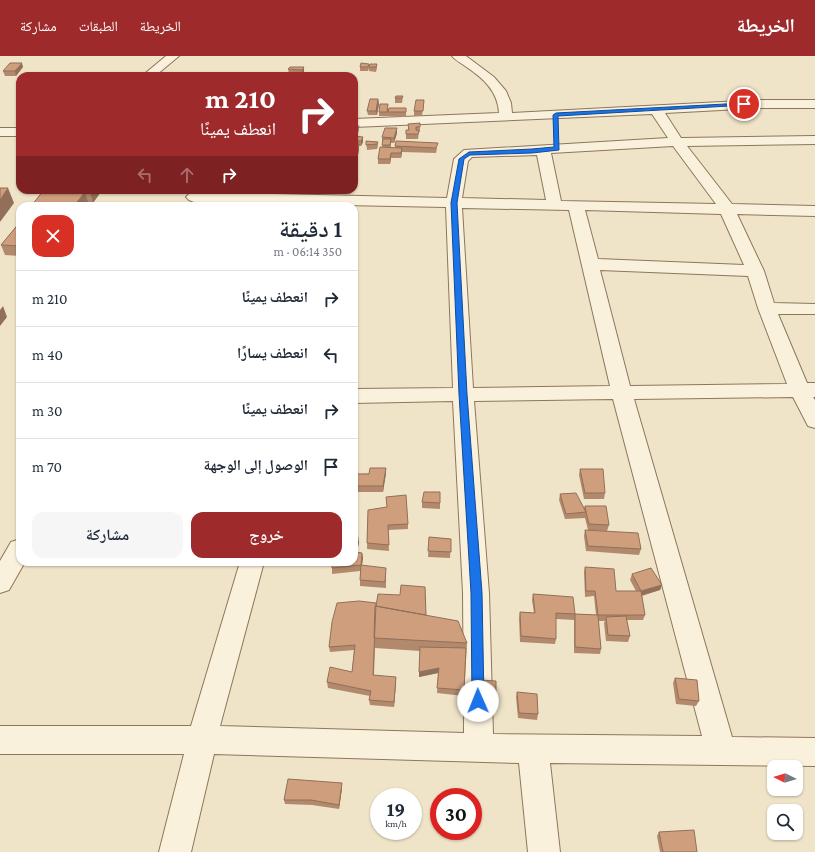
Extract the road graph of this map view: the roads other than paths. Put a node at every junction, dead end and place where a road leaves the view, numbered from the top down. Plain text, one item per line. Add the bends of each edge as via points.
1 (173, 56) edge
2 (458, 56) edge
3 (153, 72) edge
4 (815, 104) edge
5 (656, 109) junction
6 (506, 117) junction
7 (358, 123) edge
8 (0, 132) edge
9 (16, 132) edge
10 (554, 135) junction
11 (815, 140) edge
12 (677, 142) junction
13 (306, 195) edge
14 (192, 198) edge
15 (330, 202) edge
16 (358, 203) edge
17 (454, 203) junction
18 (566, 206) junction
19 (727, 209) junction
20 (815, 211) edge
21 (590, 264) junction
22 (755, 271) junction
23 (767, 308) junction
24 (815, 309) edge
25 (808, 391) edge
26 (622, 393) junction
27 (463, 394) junction
28 (358, 396) edge
29 (815, 421) edge
30 (16, 556) edge
31 (251, 566) edge
32 (0, 583) edge
33 (0, 740) edge
34 (202, 740) junction
35 (479, 747) junction
36 (533, 749) junction
37 (721, 751) junction
38 (815, 752) edge
39 (176, 852) edge
40 (544, 852) edge

1 - 3 street
2 - 6 street via 478,68 500,92 504,100
4 - 5 street
5 - 10 street
5 - 12 street
6 - 7 street
6 - 10 street
8 - 9 street
10 - 12 street via 568,147
10 - 17 street via 464,156
10 - 18 street
11 - 12 street
12 - 19 street
13 - 14 street
13 - 15 street
16 - 17 street
17 - 18 street
17 - 27 street
18 - 19 street
18 - 21 street
19 - 20 street
19 - 22 street
21 - 22 street
21 - 26 street
22 - 23 street
23 - 24 street
23 - 25 street
25 - 26 street
25 - 29 street
26 - 27 street
26 - 37 street
27 - 28 street
27 - 35 street via 476,593
30 - 32 street
31 - 34 street
33 - 34 street
34 - 35 street
34 - 39 street
35 - 36 street
36 - 37 street
36 - 40 street
37 - 38 street

